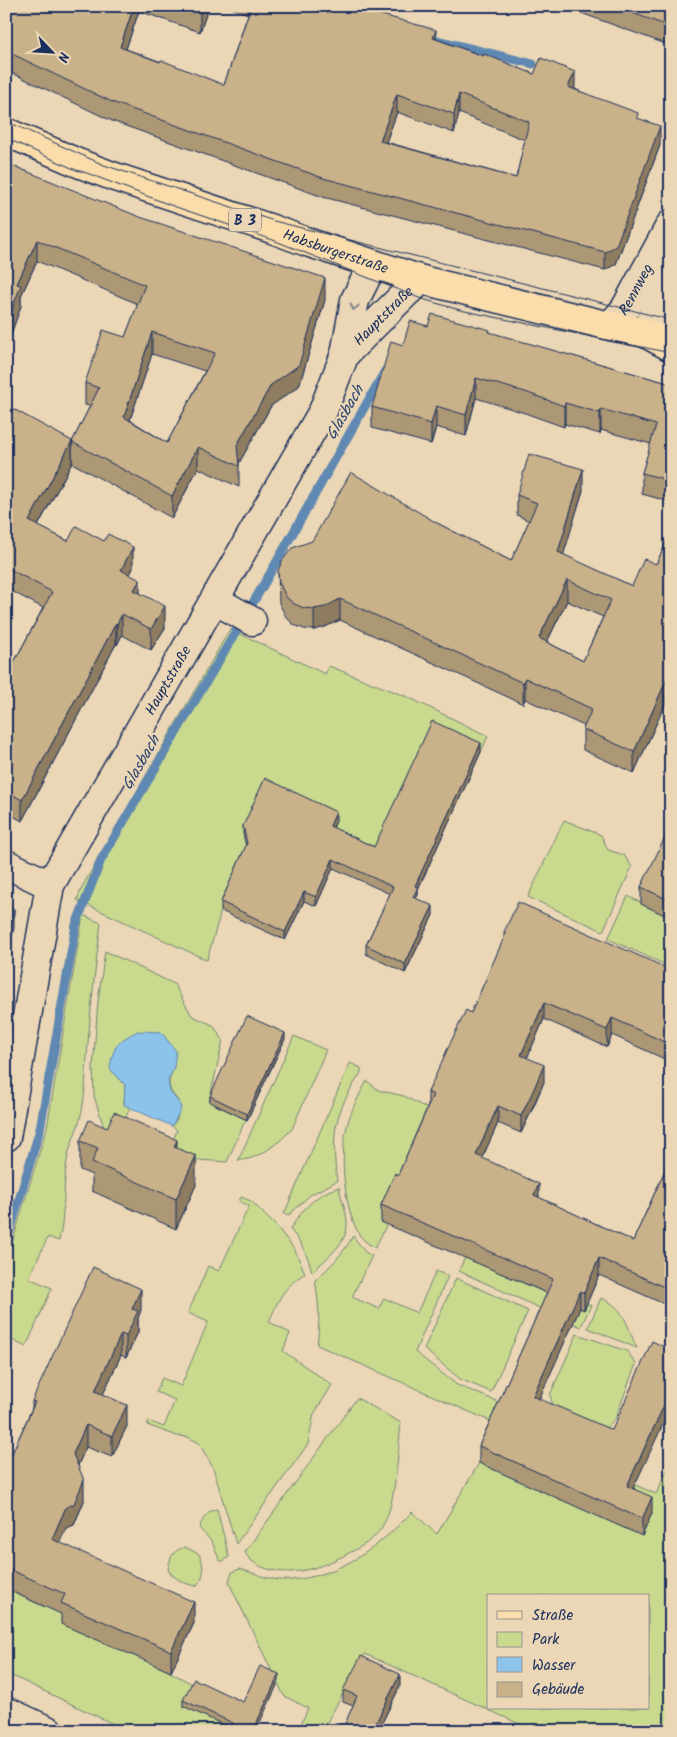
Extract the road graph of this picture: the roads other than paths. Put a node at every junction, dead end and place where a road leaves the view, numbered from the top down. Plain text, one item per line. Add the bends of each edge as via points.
1 (6, 132) edge
2 (671, 224) edge
3 (671, 244) edge
4 (374, 264) junction
5 (422, 280) junction
6 (610, 326) junction
7 (658, 331) edge
8 (671, 347) edge
9 (345, 354) junction
10 (215, 600) junction
11 (246, 618) dead end
12 (6, 864) edge
13 (50, 885) junction
14 (6, 1137) edge
15 (6, 1711) edge
16 (49, 1731) edge

1 - 4 main road, Habsburgerstraße / B 3 via 116,177
2 - 6 street, Rennweg via 625,309
3 - 7 street, Rennweg via 664,286 653,316
4 - 5 main road, Habsburgerstraße / B 3
4 -> 9 street, Hauptstraße via 355,300
5 - 6 main road, Habsburgerstraße / B 3
5 - 9 street, Hauptstraße
6 - 7 main road, Habsburgerstraße / B 3
7 - 8 main road, Habsburgerstraße / B 3
9 - 10 street, Hauptstraße via 323,411
10 - 11 street
10 - 13 street, Hauptstraße
12 - 13 street
13 - 14 street, Hauptstraße
15 - 16 street

